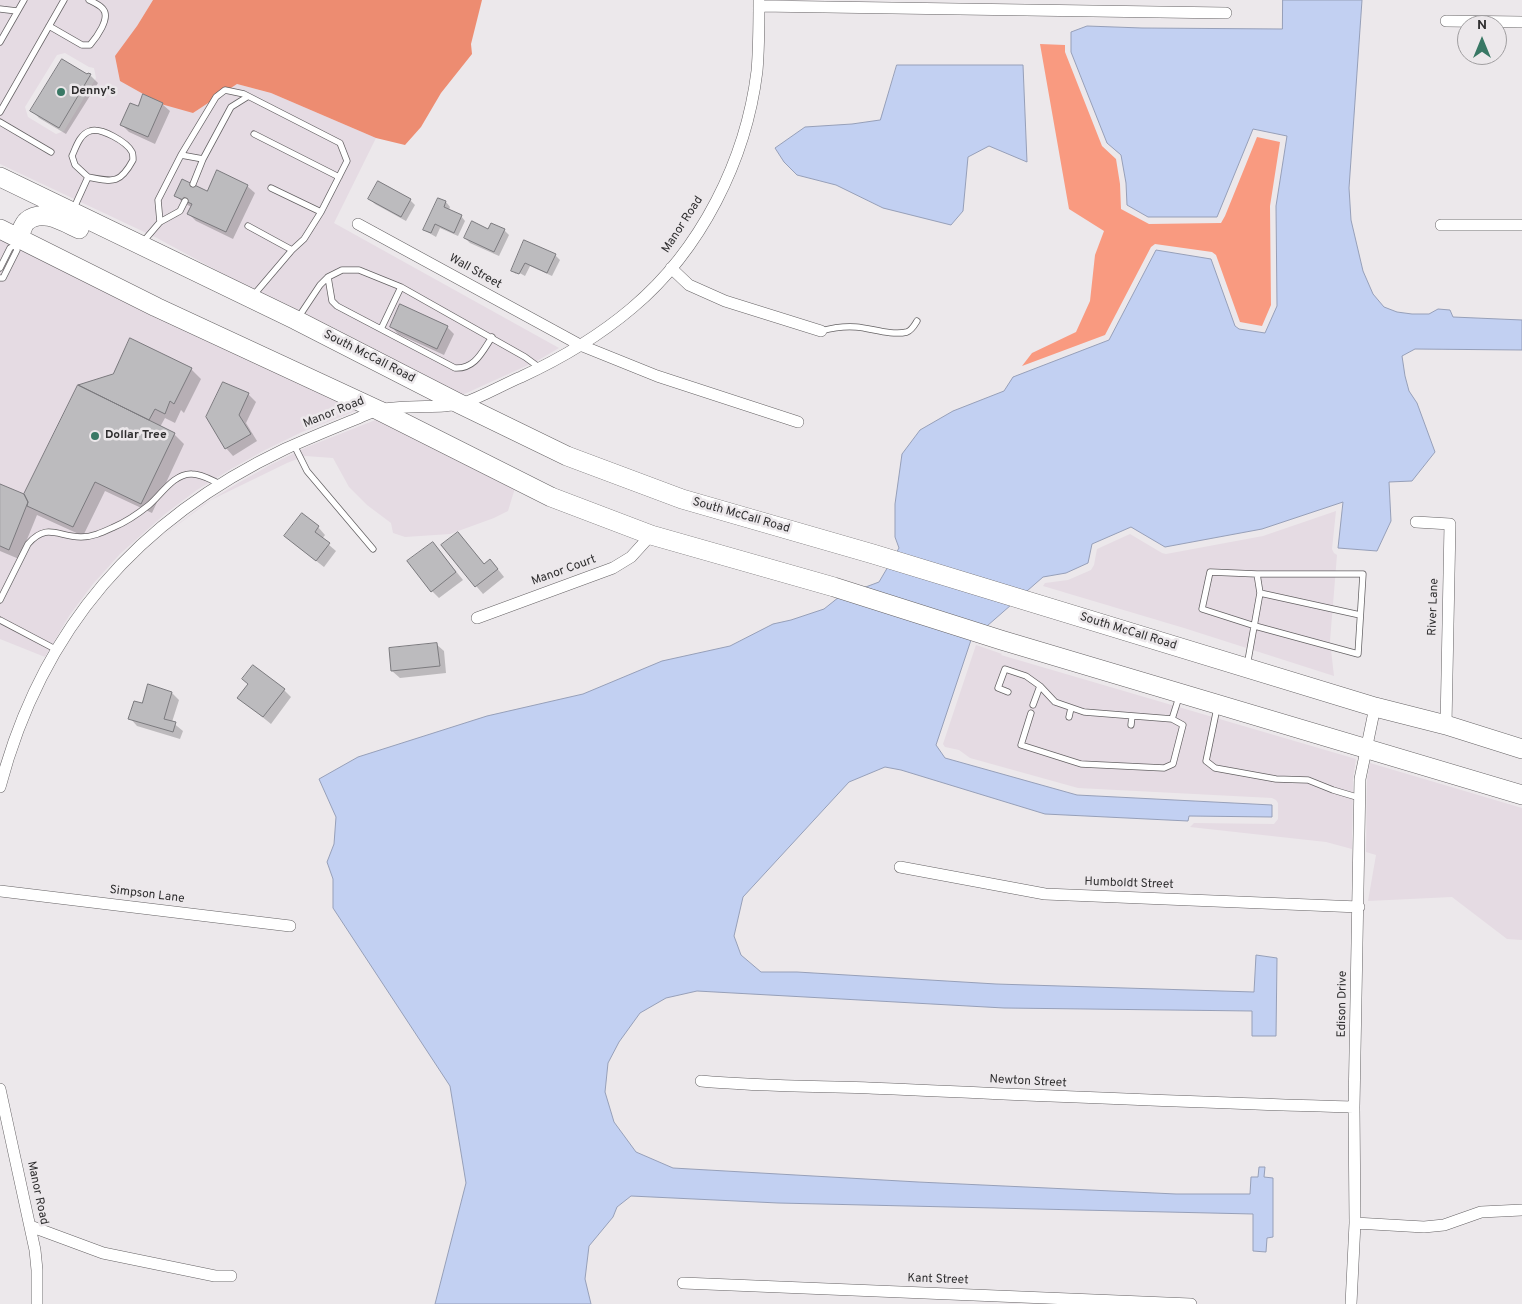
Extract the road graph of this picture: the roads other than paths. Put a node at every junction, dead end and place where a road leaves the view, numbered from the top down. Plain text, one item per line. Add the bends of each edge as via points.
1 (24, 0) edge
2 (64, 0) edge
3 (89, 0) edge
4 (759, 3) edge
5 (0, 9) edge
6 (17, 11) junction
7 (1226, 12) dead end
8 (1446, 21) dead end
9 (1522, 22) edge
10 (48, 26) junction
11 (0, 42) edge
12 (247, 96) junction
13 (0, 112) edge
14 (0, 122) edge
15 (254, 134) dead end
16 (51, 152) dead end
17 (181, 155) junction
18 (203, 159) junction
19 (0, 177) edge
20 (88, 177) junction
21 (339, 177) junction
22 (193, 184) dead end
23 (271, 188) dead end
24 (185, 201) dead end
25 (72, 212) junction
26 (321, 212) junction
27 (160, 222) junction
28 (358, 224) dead end
29 (1441, 224) dead end
30 (1522, 225) edge
31 (248, 226) dead end
32 (0, 229) edge
33 (17, 242) junction
34 (141, 244) junction
35 (292, 250) junction
36 (0, 268) edge
37 (671, 268) junction
38 (328, 277) junction
39 (0, 278) edge
40 (402, 287) junction
41 (250, 298) junction
42 (296, 320) junction
43 (917, 321) dead end
44 (381, 329) junction
45 (821, 331) joint
46 (492, 337) junction
47 (580, 345) junction
48 (540, 368) junction
49 (460, 404) junction
50 (378, 410) junction
51 (798, 422) dead end
52 (294, 445) junction
53 (220, 485) junction
54 (1416, 522) dead end
55 (650, 535) junction
56 (372, 549) dead end
57 (1257, 574) junction
58 (1260, 593) junction
59 (0, 600) edge
60 (1360, 615) junction
61 (477, 618) dead end
62 (0, 620) edge
63 (1255, 626) junction
64 (57, 650) junction
65 (1247, 668) junction
66 (1040, 686) junction
67 (1008, 692) dead end
68 (1181, 692) junction
69 (1028, 698) dead end
70 (1218, 704) junction
71 (1376, 707) junction
72 (1071, 708) junction
73 (1031, 713) dead end
74 (1132, 716) junction
75 (1069, 717) dead end
76 (1172, 718) junction
77 (1131, 725) dead end
78 (1446, 725) junction
79 (1365, 748) junction
80 (1522, 749) edge
81 (0, 787) edge
82 (1522, 796) edge
83 (1360, 798) junction
84 (900, 867) dead end
85 (0, 891) edge
86 (1359, 907) junction
87 (290, 926) dead end
88 (701, 1081) dead end
89 (0, 1089) edge
90 (1354, 1107) junction
91 (1522, 1210) edge
92 (1354, 1223) junction
93 (30, 1226) junction
94 (230, 1276) dead end
95 (683, 1283) dead end
96 (37, 1304) edge
97 (1191, 1304) edge
98 (1350, 1304) edge

1 - 6 lane
2 - 10 lane
3 - 10 lane via 105,14 103,26 90,46 82,46
4 - 7 street
4 - 37 street, Manor Road via 757,71 736,157 710,211
5 - 6 lane
6 - 11 lane
8 - 9 street
10 - 13 lane
12 - 17 lane via 225,90 216,97
12 - 18 lane via 230,107
12 - 21 lane via 340,143 348,161
14 - 16 lane
15 - 21 lane
17 - 18 lane
17 - 27 lane via 158,200
18 - 22 lane
19 - 25 main road, South McCall Road
20 - 20 lane via 111,182 122,178 134,160 131,151 123,141 99,130 89,131 81,137 72,156 75,165
20 - 25 lane
21 - 26 lane
23 - 26 lane
24 - 27 lane via 180,211
25 - 34 main road, South McCall Road
26 - 35 lane via 304,239
27 - 34 lane
28 - 47 street, Wall Street
29 - 30 street
31 - 35 lane
32 - 33 main road
33 - 34 main road via 25,222 36,215 50,216 118,247
33 - 36 lane via 10,248
33 - 39 lane via 17,250 3,278
33 - 50 main road
34 - 41 main road, South McCall Road
35 - 41 lane
37 - 45 street via 689,285 716,297
37 - 47 street, Manor Road via 633,307
38 - 40 lane via 342,270 359,270
38 - 42 lane
38 - 44 lane via 332,300 337,306
40 - 44 lane
40 - 46 lane
41 - 42 main road, South McCall Road
42 - 49 main road, South McCall Road
43 - 45 lane via 912,330 905,332 854,327
44 - 46 lane via 455,368 476,362
46 - 48 lane
47 - 48 street, Manor Road
47 - 51 street, Wall Street via 657,376
48 - 49 street, Manor Road
49 - 50 street, Manor Road
49 - 65 main road, South McCall Road via 567,456 666,493
50 - 52 street, Manor Road
50 - 55 main road via 551,497
52 - 53 street, Manor Road
52 - 56 lane via 308,471
53 - 59 lane via 202,475 189,473 171,482 150,504 112,528 79,537 49,531 35,536
53 - 64 street, Manor Road via 169,520 125,560 98,589
54 - 78 street, River Lane via 1450,524
55 - 61 street, Manor Court via 631,557 613,568
55 - 68 main road
57 - 58 lane
57 - 60 lane via 1363,574
57 - 63 lane via 1210,572 1202,609
58 - 60 lane
58 - 63 lane
60 - 63 lane via 1358,654
62 - 64 lane
63 - 65 lane
64 - 81 street, Manor Road via 28,708
65 - 71 main road, South McCall Road
66 - 67 lane via 1026,676 1005,669 998,688
66 - 69 lane via 1034,703
66 - 72 lane via 1055,702
68 - 70 main road
68 - 76 lane
70 - 79 main road
70 - 83 lane via 1206,761 1215,768 1276,780 1308,780
71 - 78 main road, South McCall Road
71 - 79 street, Edison Drive
72 - 74 lane
72 - 75 lane
73 - 76 lane via 1021,745 1057,753 1081,764 1127,763 1164,768 1172,764 1183,725
74 - 76 lane
74 - 77 lane
78 - 80 main road, South McCall Road
79 - 82 main road
79 - 83 street, Edison Drive
83 - 86 street, Edison Drive
84 - 86 street, Humboldt Street via 1045,894
85 - 87 street, Simpson Lane
86 - 90 street, Edison Drive
88 - 90 street, Newton Street
89 - 93 street, Manor Road
90 - 92 street, Edison Drive
91 - 92 street via 1481,1212 1444,1225 1424,1227
92 - 98 street, Edison Drive
93 - 94 street via 103,1253 214,1276
93 - 96 street, Manor Road via 37,1270
95 - 97 street, Kant Street

